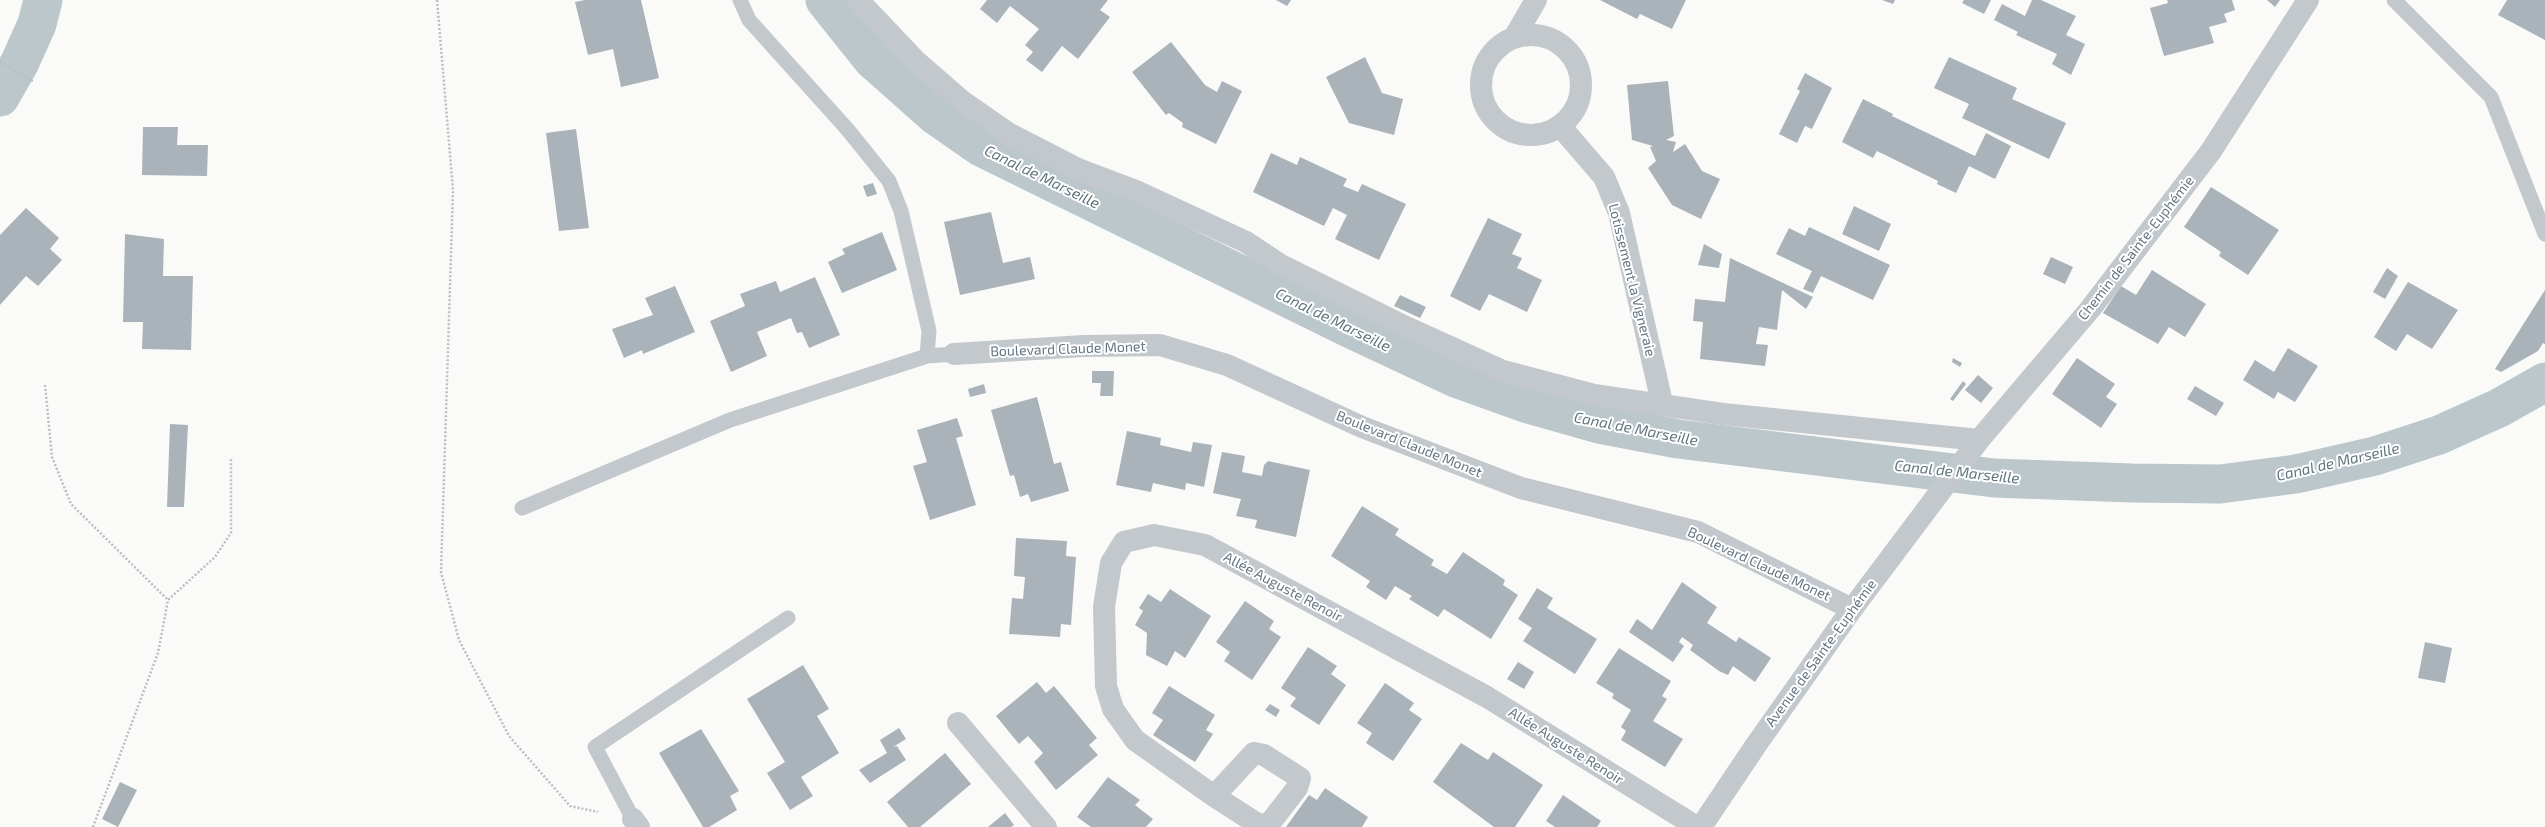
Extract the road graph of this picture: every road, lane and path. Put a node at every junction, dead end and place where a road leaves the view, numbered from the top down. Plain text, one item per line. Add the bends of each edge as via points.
1 (437, 0) edge
2 (740, 0) edge
3 (858, 0) edge
4 (1536, 0) edge
5 (2308, 0) edge
6 (2394, 0) edge
7 (1515, 36) junction
8 (0, 62) edge
9 (34, 82) dead end
10 (1560, 126) junction
11 (2545, 234) edge
12 (954, 354) joint
13 (927, 356) junction
14 (46, 385) dead end
15 (1662, 403) junction
16 (1972, 448) junction
17 (231, 459) dead end
18 (1946, 483) joint
19 (522, 508) dead end
20 (168, 600) junction
21 (1852, 609) junction
22 (788, 618) dead end
23 (958, 723) dead end
24 (1214, 796) dead end
25 (636, 823) edge
26 (93, 827) edge
27 (1046, 827) edge
28 (1697, 827) edge
29 (1701, 827) edge

1 - 25 path via 454,190 441,572 459,640 509,736 570,806
2 - 13 lane via 748,20 848,130 889,181 901,211 929,331
3 - 15 street via 916,61 962,101 1008,133 1078,169 1136,191 1246,242 1279,264 1406,327 1503,371 1594,394
4 - 7 street
5 - 16 street, Chemin de Sainte-Euphémie via 2211,151 2091,308
6 - 11 lane via 2491,97
7 - 10 street via 1531,34 1546,37 1560,44 1579,70 1582,85 1579,101 1572,115
7 - 10 street via 1500,44 1488,57 1481,74 1480,91 1485,108 1496,122 1511,132 1528,136 1545,134
8 - 9 path
10 - 15 street, Lotissement la Vigneraie via 1604,177 1619,213
12 - 13 lane
12 - 21 street, Boulevard Claude Monet via 1084,346 1160,345 1227,365 1362,427 1521,488 1698,532
13 - 19 lane via 730,420
14 - 20 path via 52,457 71,504
15 - 16 street via 1723,414
16 - 18 street, Chemin de Sainte-Euphémie
17 - 20 path via 231,533 215,557
18 - 21 street, Avenue de Sainte-Euphémie
20 - 26 path via 158,653
21 - 29 street, Avenue de Sainte-Euphémie
22 - 25 lane via 595,747
23 - 27 street
24 - 28 street, Allée Auguste Renoir via 1134,740 1114,709 1106,686 1104,607 1111,563 1124,542 1154,535 1205,544 1487,697

